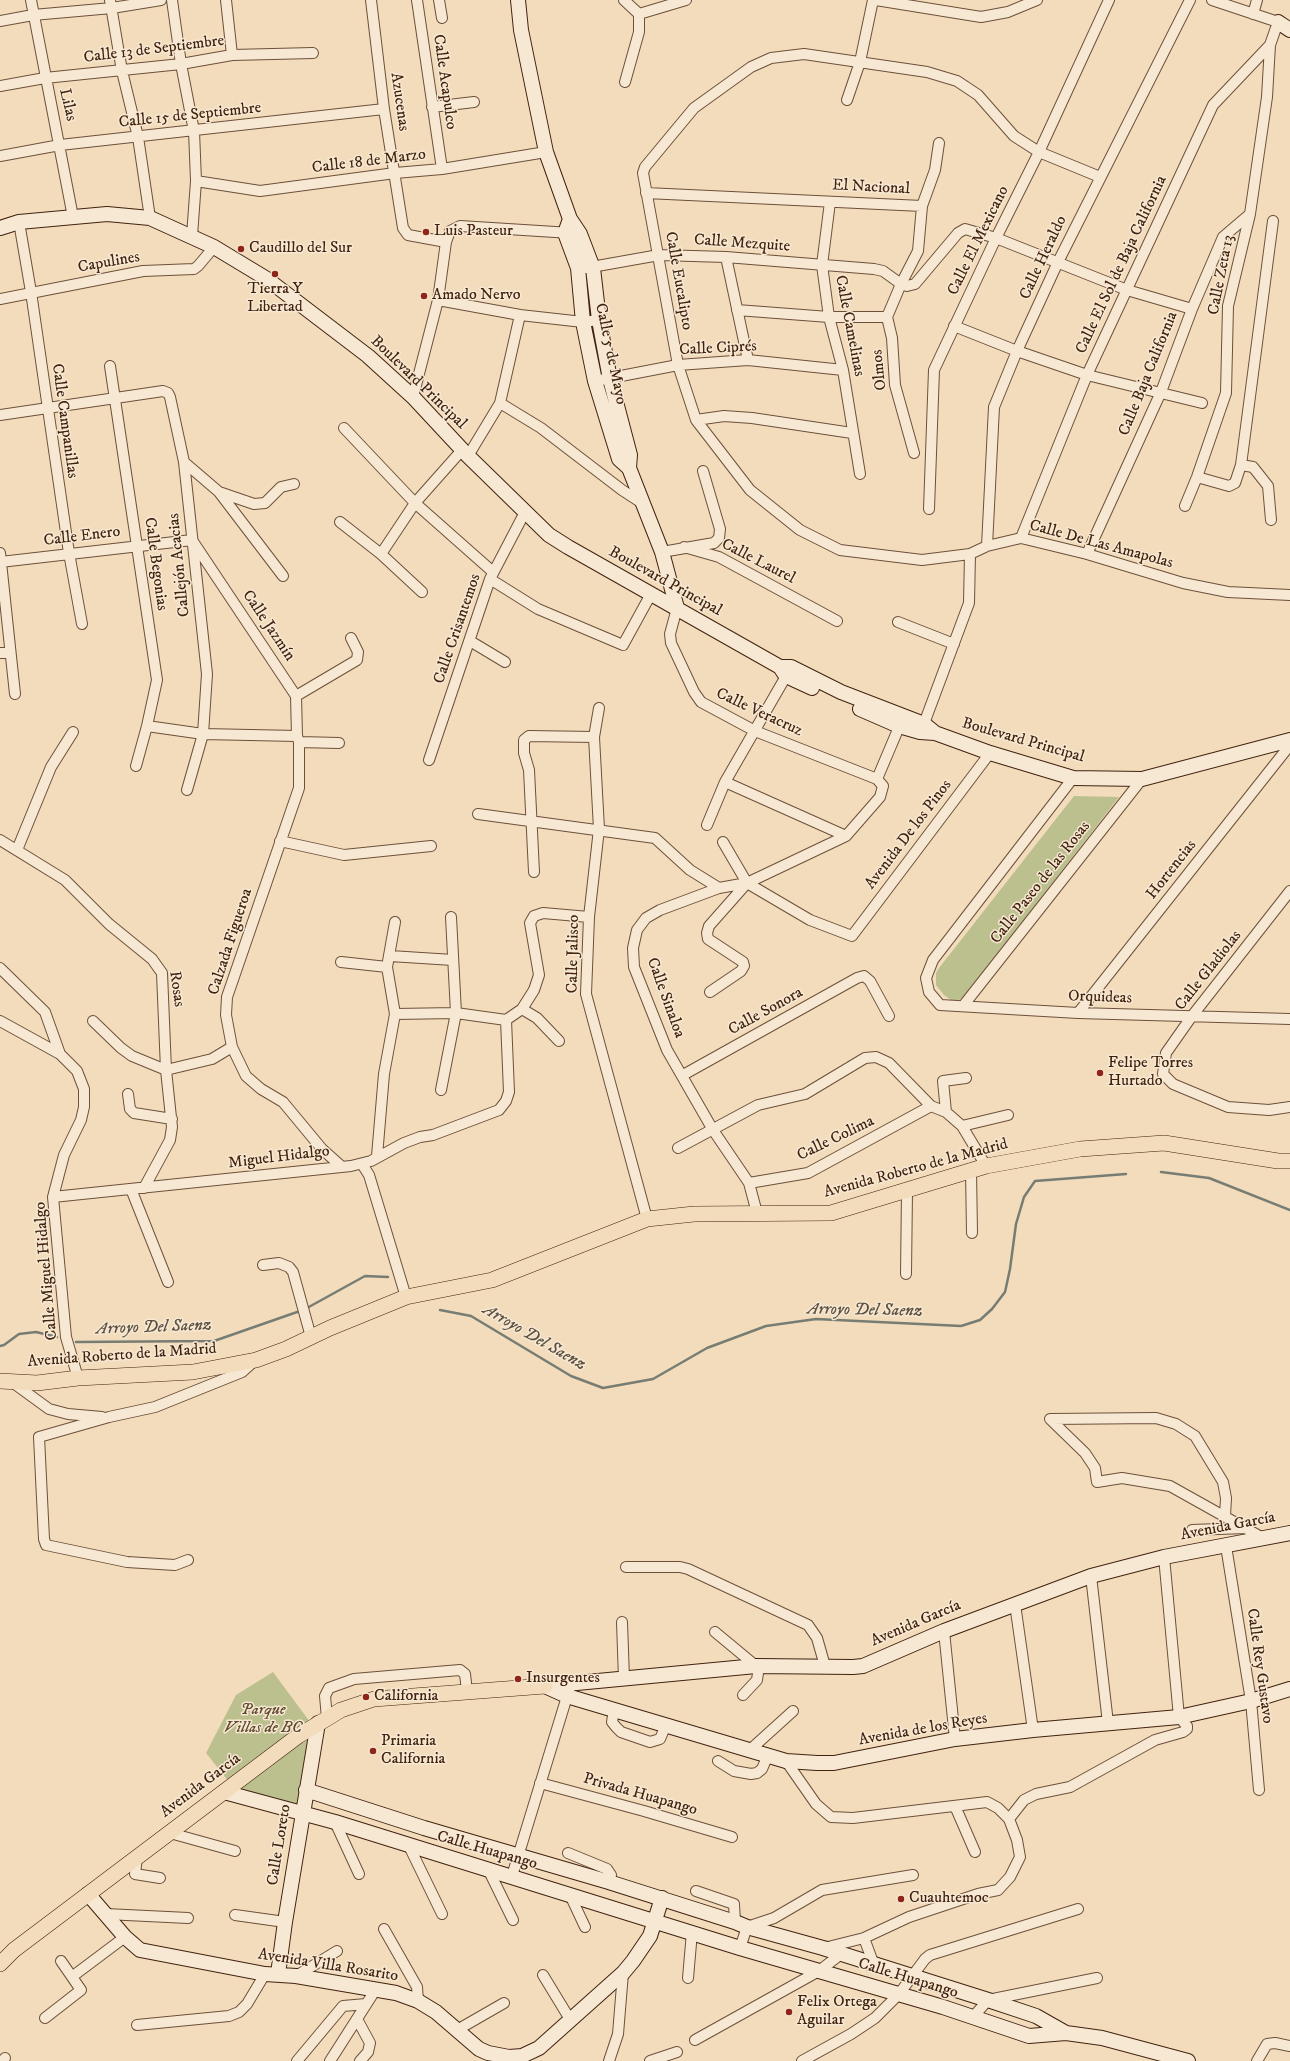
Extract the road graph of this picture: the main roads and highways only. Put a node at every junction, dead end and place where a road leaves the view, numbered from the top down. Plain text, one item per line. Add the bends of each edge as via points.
1 (518, 0) edge
2 (1278, 22) road end
3 (1290, 30) edge
4 (570, 220) junction
5 (0, 228) edge
6 (629, 468) junction
7 (677, 608) junction
8 (1290, 740) edge
9 (1290, 1161) edge
10 (6, 1381) edge
11 (1290, 1533) edge
12 (545, 1686) joint
13 (1290, 1689) edge
14 (569, 1690) junction
15 (322, 1720) junction
16 (306, 1790) junction
17 (224, 1792) junction
18 (304, 1813) junction
19 (88, 1894) junction
20 (662, 1898) junction
21 (655, 1921) junction
22 (0, 1964) edge
23 (272, 1974) junction
24 (1066, 2033) junction
25 (1188, 2061) edge

1 - 4 main road, Calle 5 de Mayo via 521,30 546,152
2 - 3 main road
4 - 6 main road, Calle 5 de Mayo via 580,234 593,268 599,320 610,379 630,455
4 - 6 main road, Calle 5 de Mayo via 565,233 578,268 583,322 595,380 619,459
5 - 7 main road, Boulevard Principal via 19,222 107,214 150,218 214,247 267,279 368,356 549,535
6 - 7 main road, Calle 5 de Mayo via 662,552
7 - 8 main road, Boulevard Principal via 786,670 841,692 901,721 990,753 1073,778 1142,779
9 - 10 main road, Avenida Roberto de la Madrid via 1278,1162 1164,1143 1080,1148 986,1166 831,1213 694,1214 647,1219 492,1280 406,1297 256,1360 193,1372 37,1382
11 - 14 main road, Avenida García via 1164,1557 1090,1576 944,1631 863,1666 756,1666 624,1679
12 - 14 main road, Avenida García
12 - 15 main road, Avenida García via 374,1700 352,1706
13 - 14 main road, Avenida de los Reyes via 1183,1721 1108,1723 955,1739 834,1763 786,1761 614,1710
15 - 16 main road, Calle Loreto
15 - 17 main road, Avenida García
16 - 18 main road, Calle Loreto
16 - 20 main road, Calle Huapango
17 - 18 main road, Calle Huapango
17 - 19 main road, Avenida García
18 - 21 main road, Calle Huapango
18 - 23 main road, Calle Loreto via 285,1922
19 - 22 main road, Avenida García via 14,1950
19 - 23 main road, Avenida Villa Rosarito via 125,1937 144,1952
20 - 21 main road, Avenida Villa Rosarito
20 - 24 main road, Calle Huapango via 1036,2016
21 - 23 main road, Avenida Villa Rosarito via 641,1951 623,1973 539,2048 522,2056 509,2057 479,2049 436,2012 396,1992
21 - 24 main road, Calle Huapango via 1030,2036
24 - 25 main road, Calle Huapango via 1102,2038

